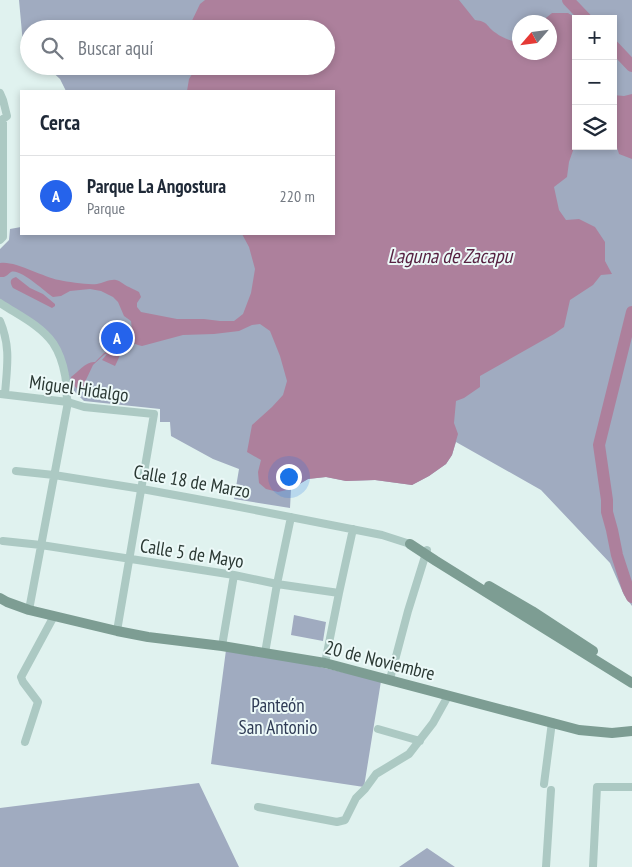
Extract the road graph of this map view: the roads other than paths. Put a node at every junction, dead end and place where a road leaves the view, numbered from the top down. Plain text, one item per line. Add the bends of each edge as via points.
1 (0, 93) edge
2 (2, 120) edge
3 (2, 238) edge
4 (0, 303) edge
5 (0, 320) edge
6 (2, 394) edge
7 (68, 402) junction
8 (16, 471) dead end
9 (54, 475) junction
10 (142, 489) junction
11 (291, 517) junction
12 (353, 530) junction
13 (3, 541) dead end
14 (410, 544) joint
15 (41, 545) junction
16 (426, 552) junction
17 (129, 560) junction
18 (234, 575) junction
19 (277, 584) junction
20 (339, 593) junction
21 (0, 598) edge
22 (29, 610) junction
23 (54, 616) junction
24 (117, 631) junction
25 (222, 646) junction
26 (265, 653) junction
27 (325, 663) junction
28 (632, 676) edge
29 (390, 680) junction
30 (632, 683) edge
31 (448, 696) junction
32 (552, 722) junction
33 (378, 729) dead end
34 (632, 731) edge
35 (420, 741) junction
36 (25, 742) dead end
37 (632, 787) edge
38 (258, 807) dead end
39 (546, 867) edge
40 (594, 867) edge

1 - 2 street via 7,116
2 - 3 street
4 - 7 street via 52,342 66,376
5 - 6 street via 8,346
6 - 7 street, Miguel Hidalgo
7 - 9 street
7 - 10 street, Miguel Hidalgo via 84,407 154,414
8 - 9 street, Calle 18 de Marzo
9 - 10 street, Calle 18 de Marzo
9 - 15 street
10 - 11 street, Calle 18 de Marzo
10 - 17 street
11 - 12 street, Calle 18 de Marzo
11 - 19 street
12 - 14 street, Calle 18 de Marzo
12 - 20 street
13 - 15 street, Calle 5 de Mayo
14 - 16 main road, Calle 18 de Marzo
15 - 17 street, Calle 5 de Mayo
15 - 22 street
16 - 28 main road, Calle 18 de Marzo via 441,557 532,611
16 - 29 street
16 - 30 main road, Calle 18 de Marzo
17 - 18 street, Calle 5 de Mayo
17 - 24 street
18 - 19 street, Calle 5 de Mayo
18 - 25 street
19 - 20 street, Calle 5 de Mayo
19 - 26 street
20 - 27 street
21 - 22 main road, 20 de Noviembre
22 - 23 main road, 20 de Noviembre
23 - 24 main road, 20 de Noviembre
23 - 36 street via 21,677 38,702
24 - 25 main road, 20 de Noviembre
25 - 26 main road, 20 de Noviembre
26 - 27 main road, 20 de Noviembre
27 - 29 main road, 20 de Noviembre
29 - 31 main road, 20 de Noviembre
31 - 32 main road, 20 de Noviembre
31 - 35 street
32 - 34 main road, 20 de Noviembre via 579,730
32 - 39 street
33 - 35 street
35 - 38 street via 409,754 376,774 356,798 345,820 337,822
37 - 40 street via 597,787

